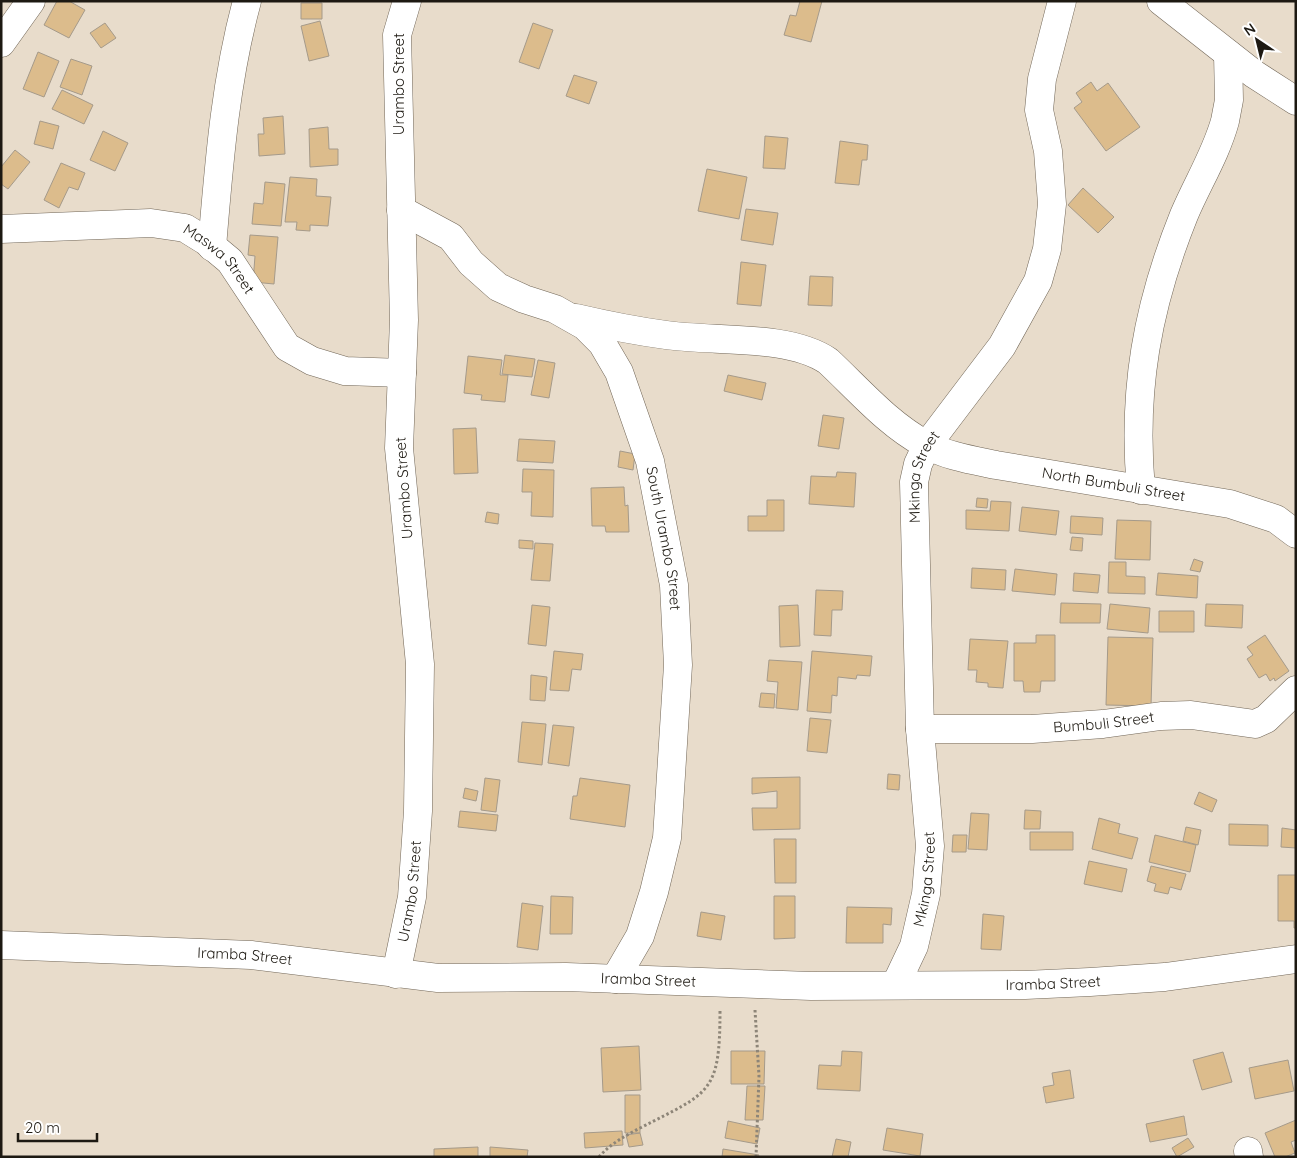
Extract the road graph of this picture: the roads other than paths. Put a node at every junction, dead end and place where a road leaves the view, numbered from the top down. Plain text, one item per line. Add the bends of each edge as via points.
1 (31, 1) edge
2 (247, 1) edge
3 (407, 1) edge
4 (1062, 1) edge
5 (1161, 1) edge
6 (1, 43) edge
7 (1228, 54) junction
8 (1296, 101) edge
9 (401, 210) junction
10 (1, 228) edge
11 (212, 247) junction
12 (569, 317) junction
13 (402, 373) junction
14 (927, 445) junction
15 (1141, 490) junction
16 (1296, 534) edge
17 (1291, 699) edge
18 (920, 729) junction
19 (1, 945) edge
20 (1296, 959) edge
21 (396, 974) junction
22 (615, 979) junction
23 (896, 984) junction

1 - 6 street
2 - 11 street via 235,44 223,117
3 - 9 street, Urambo Street via 397,35
4 - 14 street, Mkinga Street via 1042,79 1039,110 1048,151 1052,204 1047,249 1038,280 1002,346
5 - 7 street
7 - 8 street
7 - 15 street via 1229,93 1225,121 1169,255 1147,333 1137,442
9 - 12 street, South Urambo Street via 451,237 471,263 498,287
9 - 13 street, Urambo Street
10 - 11 street, Maswa Street via 151,222 184,228
11 - 13 street, Maswa Street via 230,261 287,347 312,361 345,371
12 - 14 street, North Bumbuli Street via 668,336 762,343 814,352 828,361 897,426
12 - 22 street, South Urambo Street via 602,343 619,372 650,461 674,585 678,665 667,838 640,936
13 - 21 street, Urambo Street via 399,448 420,664 414,878
14 - 15 street, North Bumbuli Street via 978,462
14 - 18 street, Mkinga Street via 918,464 914,491
15 - 16 street, North Bumbuli Street via 1230,504 1276,519
17 - 18 street, Bumbuli Street via 1255,724 1191,715 1032,728
18 - 23 street, Mkinga Street via 930,846 926,894 914,946
19 - 21 street, Iramba Street via 251,955
20 - 23 street, Iramba Street via 1165,977 1118,980 1025,985
21 - 22 street, Iramba Street via 438,978 566,976
22 - 23 street, Iramba Street via 752,984

